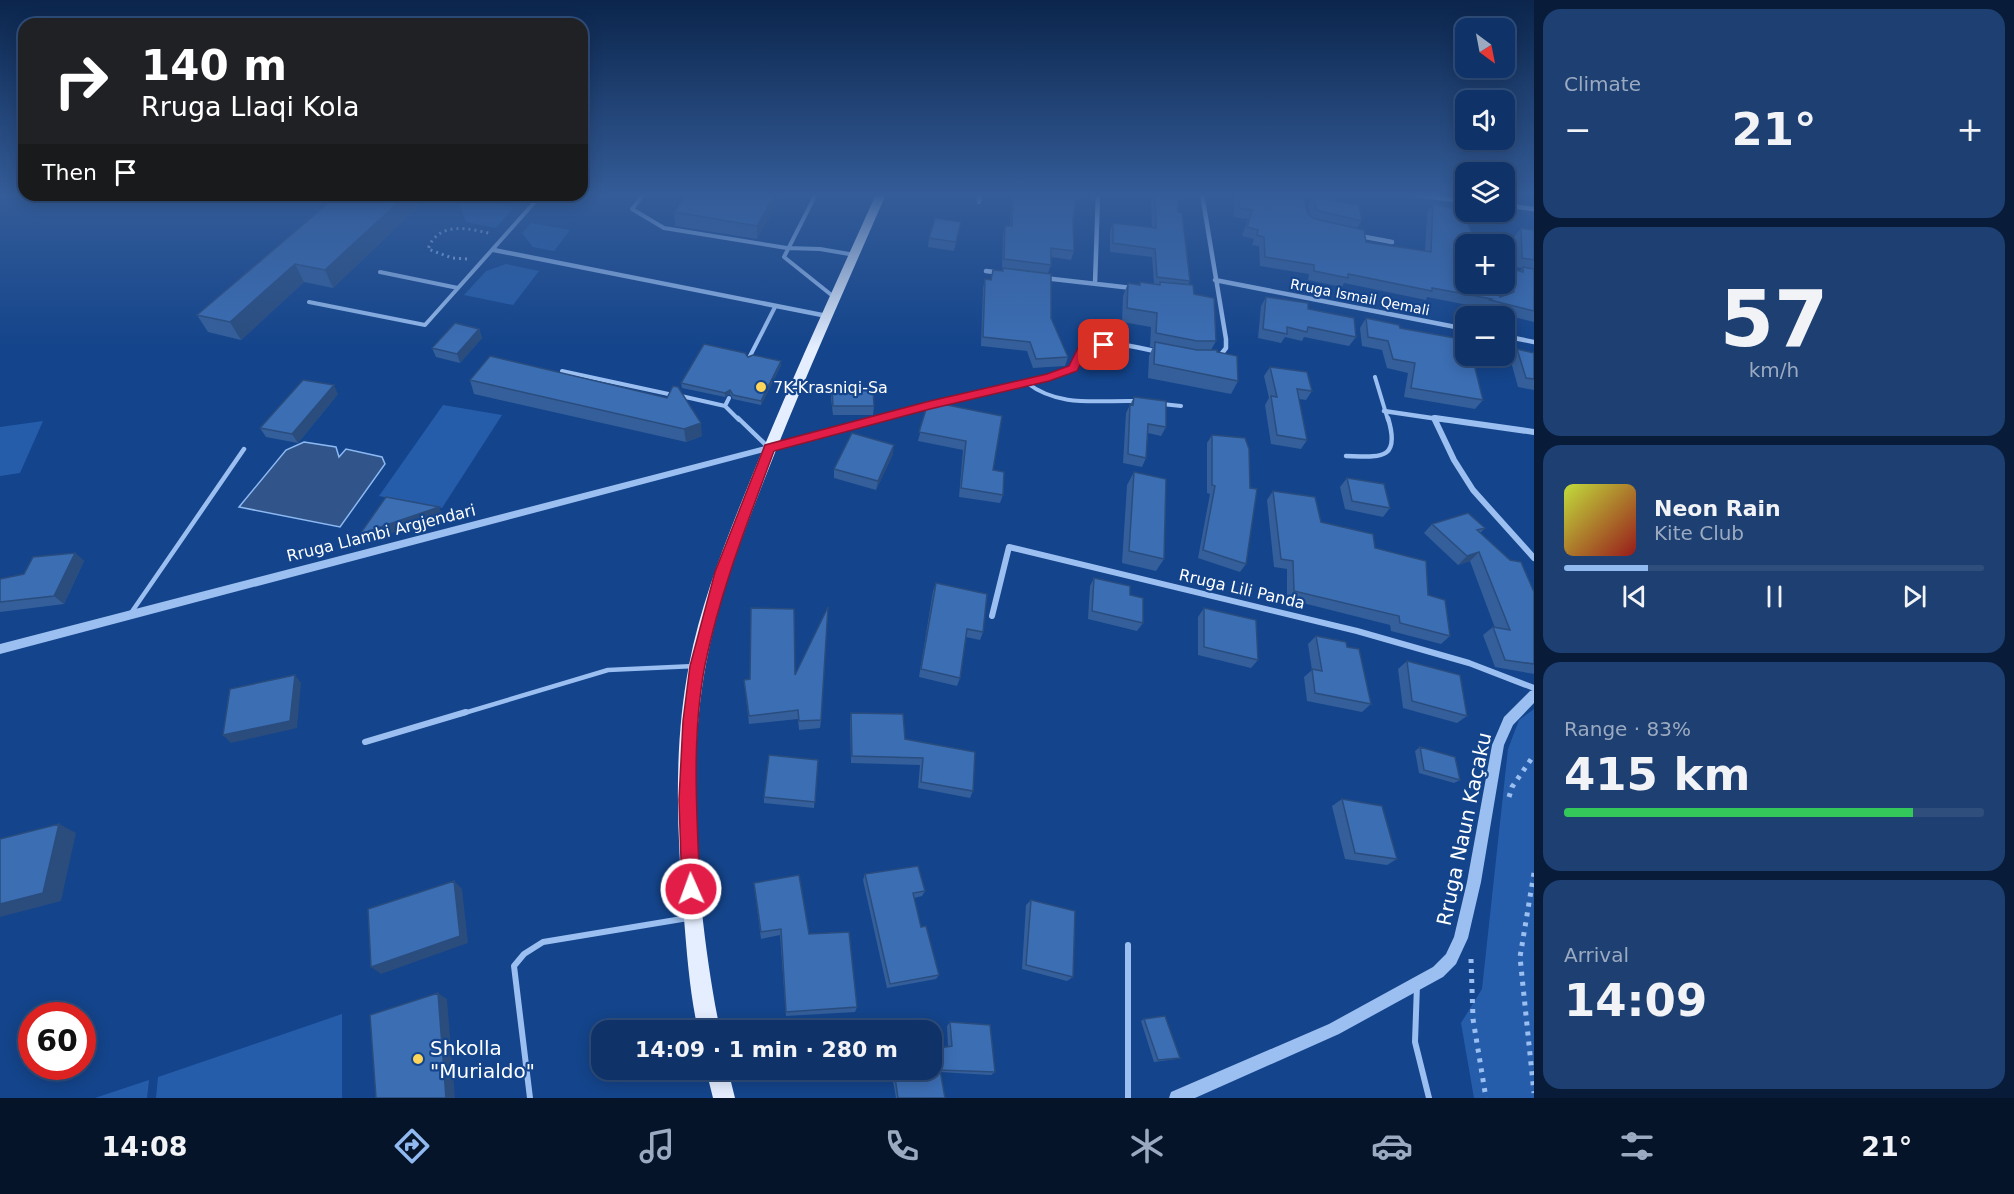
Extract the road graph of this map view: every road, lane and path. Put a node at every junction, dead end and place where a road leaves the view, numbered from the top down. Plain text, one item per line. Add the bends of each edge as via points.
1 (428, 245) edge
2 (498, 245) edge
3 (770, 245) edge
4 (788, 245) edge
5 (859, 245) edge
6 (1096, 245) edge
7 (1210, 245) edge
8 (787, 248) junction
9 (494, 250) junction
10 (855, 255) junction
11 (484, 261) junction
12 (986, 271) dead end
13 (380, 272) dead end
14 (1008, 273) edge
15 (1040, 277) edge
16 (1215, 280) junction
17 (1095, 284) junction
18 (458, 288) junction
19 (1140, 289) edge
20 (1208, 297) edge
21 (836, 298) junction
22 (1219, 298) junction
23 (309, 302) dead end
24 (775, 307) junction
25 (828, 316) junction
26 (1455, 327) edge
27 (1515, 338) edge
28 (1534, 342) edge
29 (1166, 353) edge
30 (749, 358) edge
31 (1207, 359) edge
32 (562, 371) edge
33 (1375, 377) dead end
34 (1027, 383) junction
35 (729, 398) edge
36 (1146, 402) edge
37 (1157, 403) edge
38 (725, 406) junction
39 (1181, 406) dead end
40 (1384, 411) junction
41 (1434, 418) junction
42 (1534, 432) edge
43 (769, 448) junction
44 (244, 449) dead end
45 (1346, 456) dead end
46 (1534, 558) edge
47 (131, 614) junction
48 (992, 616) dead end
49 (0, 649) edge
50 (697, 666) junction
51 (1534, 688) edge
52 (1534, 695) edge
53 (365, 742) dead end
54 (1534, 755) edge
55 (1505, 807) dead end
56 (1534, 873) edge
57 (694, 917) junction
58 (1128, 945) dead end
59 (1473, 947) dead end
60 (1417, 983) junction
61 (707, 1020) edge
62 (720, 1080) edge
63 (1534, 1093) edge
64 (530, 1098) edge
65 (724, 1098) edge
66 (1128, 1098) edge
67 (1177, 1098) edge
68 (1429, 1098) edge
69 (1486, 1098) edge

1 - 11 path via 434,253
2 - 9 lane
3 - 8 lane
4 - 8 lane
5 - 10 main road
6 - 17 street
7 - 16 street
8 - 10 lane
8 - 21 lane via 784,256
9 - 11 lane
9 - 24 street
10 - 21 main road
11 - 18 lane
12 - 14 street
13 - 18 lane
15 - 17 street
16 - 22 street
16 - 26 street, Rruga Ismail Qemali
17 - 19 street
18 - 23 lane via 425,325
20 - 22 street
21 - 25 main road
22 - 31 street via 1226,348 1218,358
24 - 25 street
24 - 30 lane
25 - 43 main road
27 - 28 street
29 - 34 street via 1117,345 1095,346 1082,351 1073,368
32 - 38 lane
33 - 40 lane
34 - 36 lane via 1042,395 1057,400
34 - 43 street
35 - 38 lane
37 - 39 lane
38 - 43 lane
40 - 41 street
40 - 45 lane via 1393,434 1392,448 1387,454
41 - 42 street
41 - 46 street via 1463,477
43 - 47 street, Rruga Llambi Argjendari
43 - 50 main road via 722,572
44 - 47 lane
47 - 49 street, Rruga Llambi Argjendari
48 - 51 street, Rruga Lili Panda via 1008,547 1357,630 1469,663
50 - 53 lane via 608,670
50 - 57 main road via 687,800
52 - 60 street, Rruga Naun Kaçaku via 1509,721 1498,745 1461,938 1438,972
54 - 55 path via 1512,787
56 - 63 path via 1520,957
57 - 61 main road
57 - 64 lane via 543,942 524,954 514,966
58 - 66 lane
59 - 69 path via 1473,1019
60 - 67 street, Rruga Naun Kaçaku via 1334,1029
60 - 68 lane via 1414,1042
62 - 65 main road

